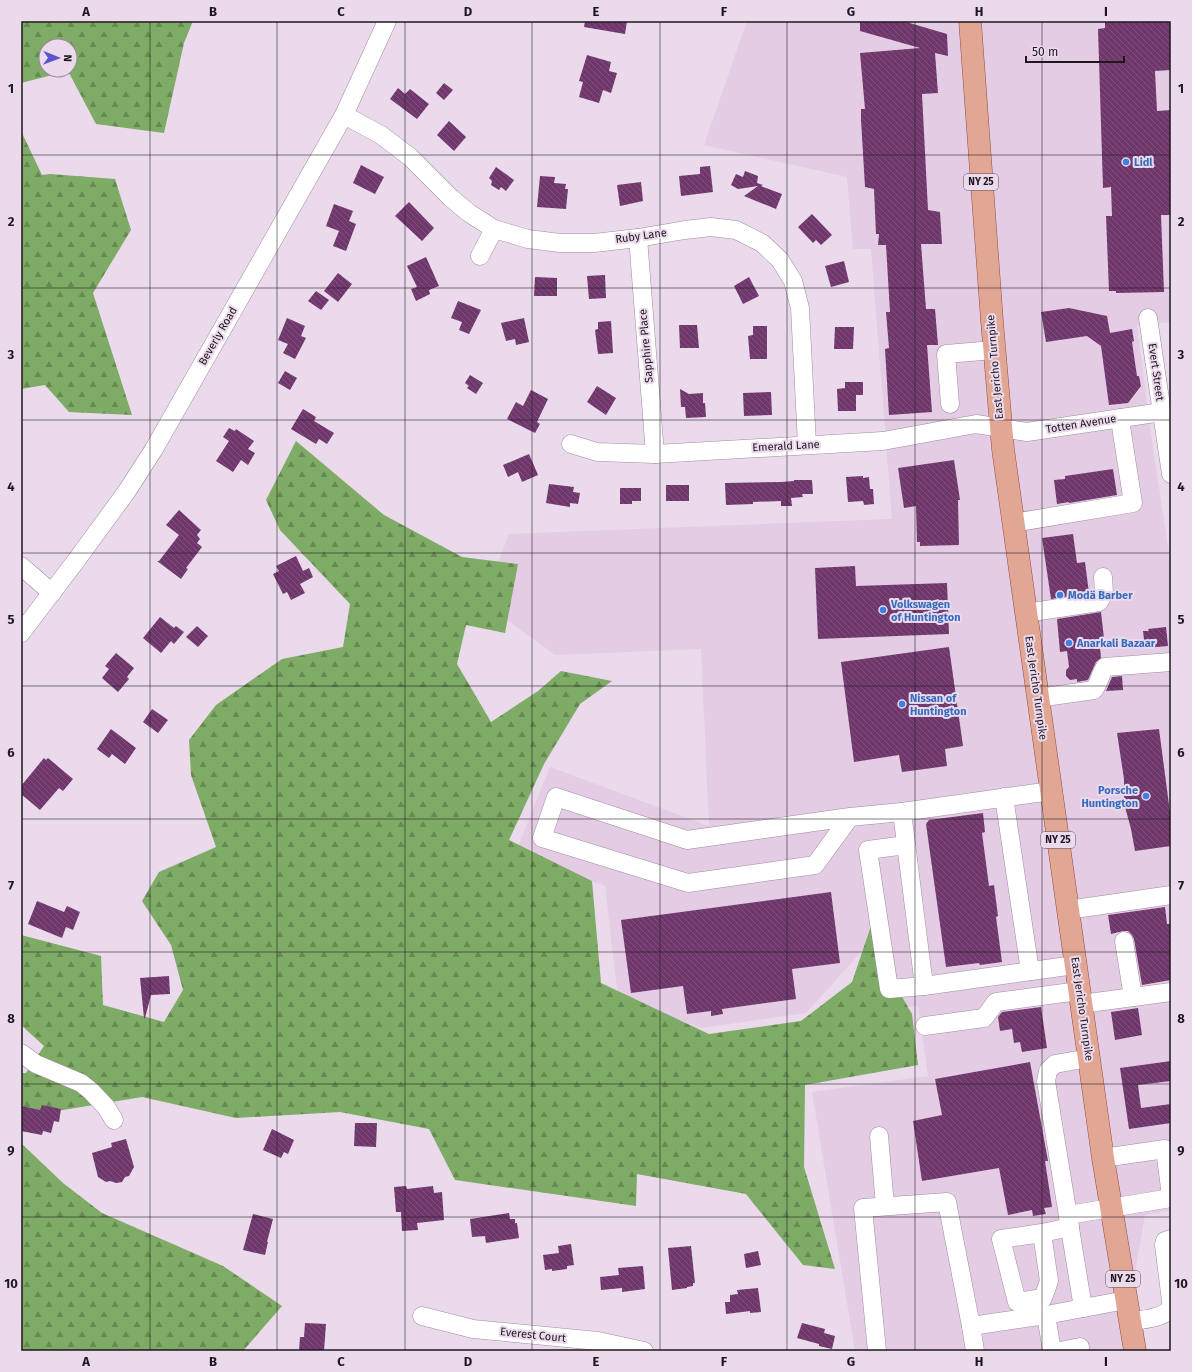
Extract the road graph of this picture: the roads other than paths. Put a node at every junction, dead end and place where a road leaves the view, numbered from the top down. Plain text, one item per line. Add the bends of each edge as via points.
1 (387, 21) edge
2 (970, 21) edge
3 (344, 115) junction
4 (494, 229) junction
5 (638, 238) junction
6 (480, 256) dead end
7 (1148, 318) dead end
8 (994, 350) junction
9 (950, 404) dead end
10 (1162, 412) junction
11 (1120, 418) junction
12 (1001, 428) junction
13 (571, 444) dead end
14 (807, 445) junction
15 (655, 454) junction
16 (1171, 474) edge
17 (1013, 523) junction
18 (22, 570) edge
19 (1103, 577) dead end
20 (52, 593) junction
21 (1026, 613) junction
22 (21, 633) edge
23 (1171, 662) edge
24 (1038, 698) junction
25 (1051, 791) junction
26 (1004, 797) junction
27 (902, 812) junction
28 (850, 817) junction
29 (906, 845) junction
30 (1171, 895) edge
31 (1068, 910) junction
32 (1124, 941) dead end
33 (1075, 965) junction
34 (1030, 971) junction
35 (924, 986) junction
36 (1171, 992) edge
37 (1133, 997) junction
38 (1080, 998) junction
39 (925, 1026) dead end
40 (21, 1053) edge
41 (1089, 1058) junction
42 (114, 1120) dead end
43 (879, 1136) dead end
44 (1103, 1158) junction
45 (1171, 1197) edge
46 (885, 1206) junction
47 (1111, 1208) junction
48 (1069, 1221) junction
49 (1042, 1233) dead end
50 (1171, 1239) edge
51 (1126, 1300) junction
52 (1171, 1301) edge
53 (1171, 1305) edge
54 (1083, 1308) junction
55 (1046, 1315) junction
56 (422, 1316) dead end
57 (1130, 1322) junction
58 (971, 1326) junction
59 (1080, 1347) dead end
60 (644, 1351) edge
61 (877, 1351) edge
62 (975, 1351) edge
63 (1052, 1351) edge
64 (1060, 1351) edge
65 (1135, 1351) edge

1 - 3 street, Beverly Road
2 - 8 main road, East Jericho Turnpike / NY 25
3 - 4 street, Ruby Lane via 381,135 410,157 451,198
3 - 20 street, Beverly Road via 154,449 127,491
4 - 5 street, Ruby Lane via 528,239 560,243 594,243
4 - 6 street
5 - 14 street, Ruby Lane via 711,227 736,230 762,243 780,260 793,281 800,308
5 - 15 street, Sapphire Place
7 - 10 street, Evert Street
8 - 9 street via 946,354
8 - 12 main road, East Jericho Turnpike / NY 25
10 - 11 street, Totten Avenue
10 - 16 street, Evert Street
11 - 12 street, Totten Avenue via 1026,432
11 - 17 street via 1133,503
12 - 14 street, Emerald Lane via 976,424 883,441
12 - 17 main road, East Jericho Turnpike / NY 25
13 - 15 street, Emerald Lane via 597,452
14 - 15 street, Emerald Lane
17 - 21 main road, East Jericho Turnpike / NY 25
18 - 20 street
19 - 21 street via 1104,593 1099,602
20 - 22 street, Beverly Road
21 - 24 main road, East Jericho Turnpike / NY 25
23 - 24 street via 1105,667 1094,690
24 - 25 main road, East Jericho Turnpike / NY 25
25 - 26 street
25 - 31 main road, East Jericho Turnpike / NY 25
26 - 27 street
26 - 34 street
27 - 28 street
27 - 29 street
28 - 28 street via 687,840 556,797 542,838 688,882 815,865
29 - 35 street
29 - 35 street via 868,850 889,989
30 - 31 street
31 - 33 main road, East Jericho Turnpike / NY 25
32 - 37 street
33 - 34 street
33 - 38 main road, East Jericho Turnpike / NY 25
34 - 35 street
36 - 37 street
37 - 38 street
38 - 39 street via 996,1002 984,1018
38 - 41 main road, East Jericho Turnpike / NY 25
40 - 42 street via 36,1064 81,1083 92,1091
41 - 44 main road, East Jericho Turnpike / NY 25
41 - 48 street via 1056,1064 1048,1071 1046,1081
43 - 46 street
44 - 45 street via 1165,1149
44 - 47 main road, East Jericho Turnpike / NY 25
45 - 47 street
46 - 58 street via 947,1202
46 - 61 street via 863,1208
47 - 48 street
47 - 51 main road, East Jericho Turnpike / NY 25
48 - 49 street
48 - 54 street
50 - 52 street via 1164,1244
51 - 54 street
51 - 57 main road, East Jericho Turnpike / NY 25
53 - 57 street via 1163,1315
54 - 55 street
55 - 58 street
55 - 63 street
56 - 60 street, Everest Court via 473,1328 598,1341
57 - 65 main road, East Jericho Turnpike / NY 25
58 - 62 street
59 - 64 street

